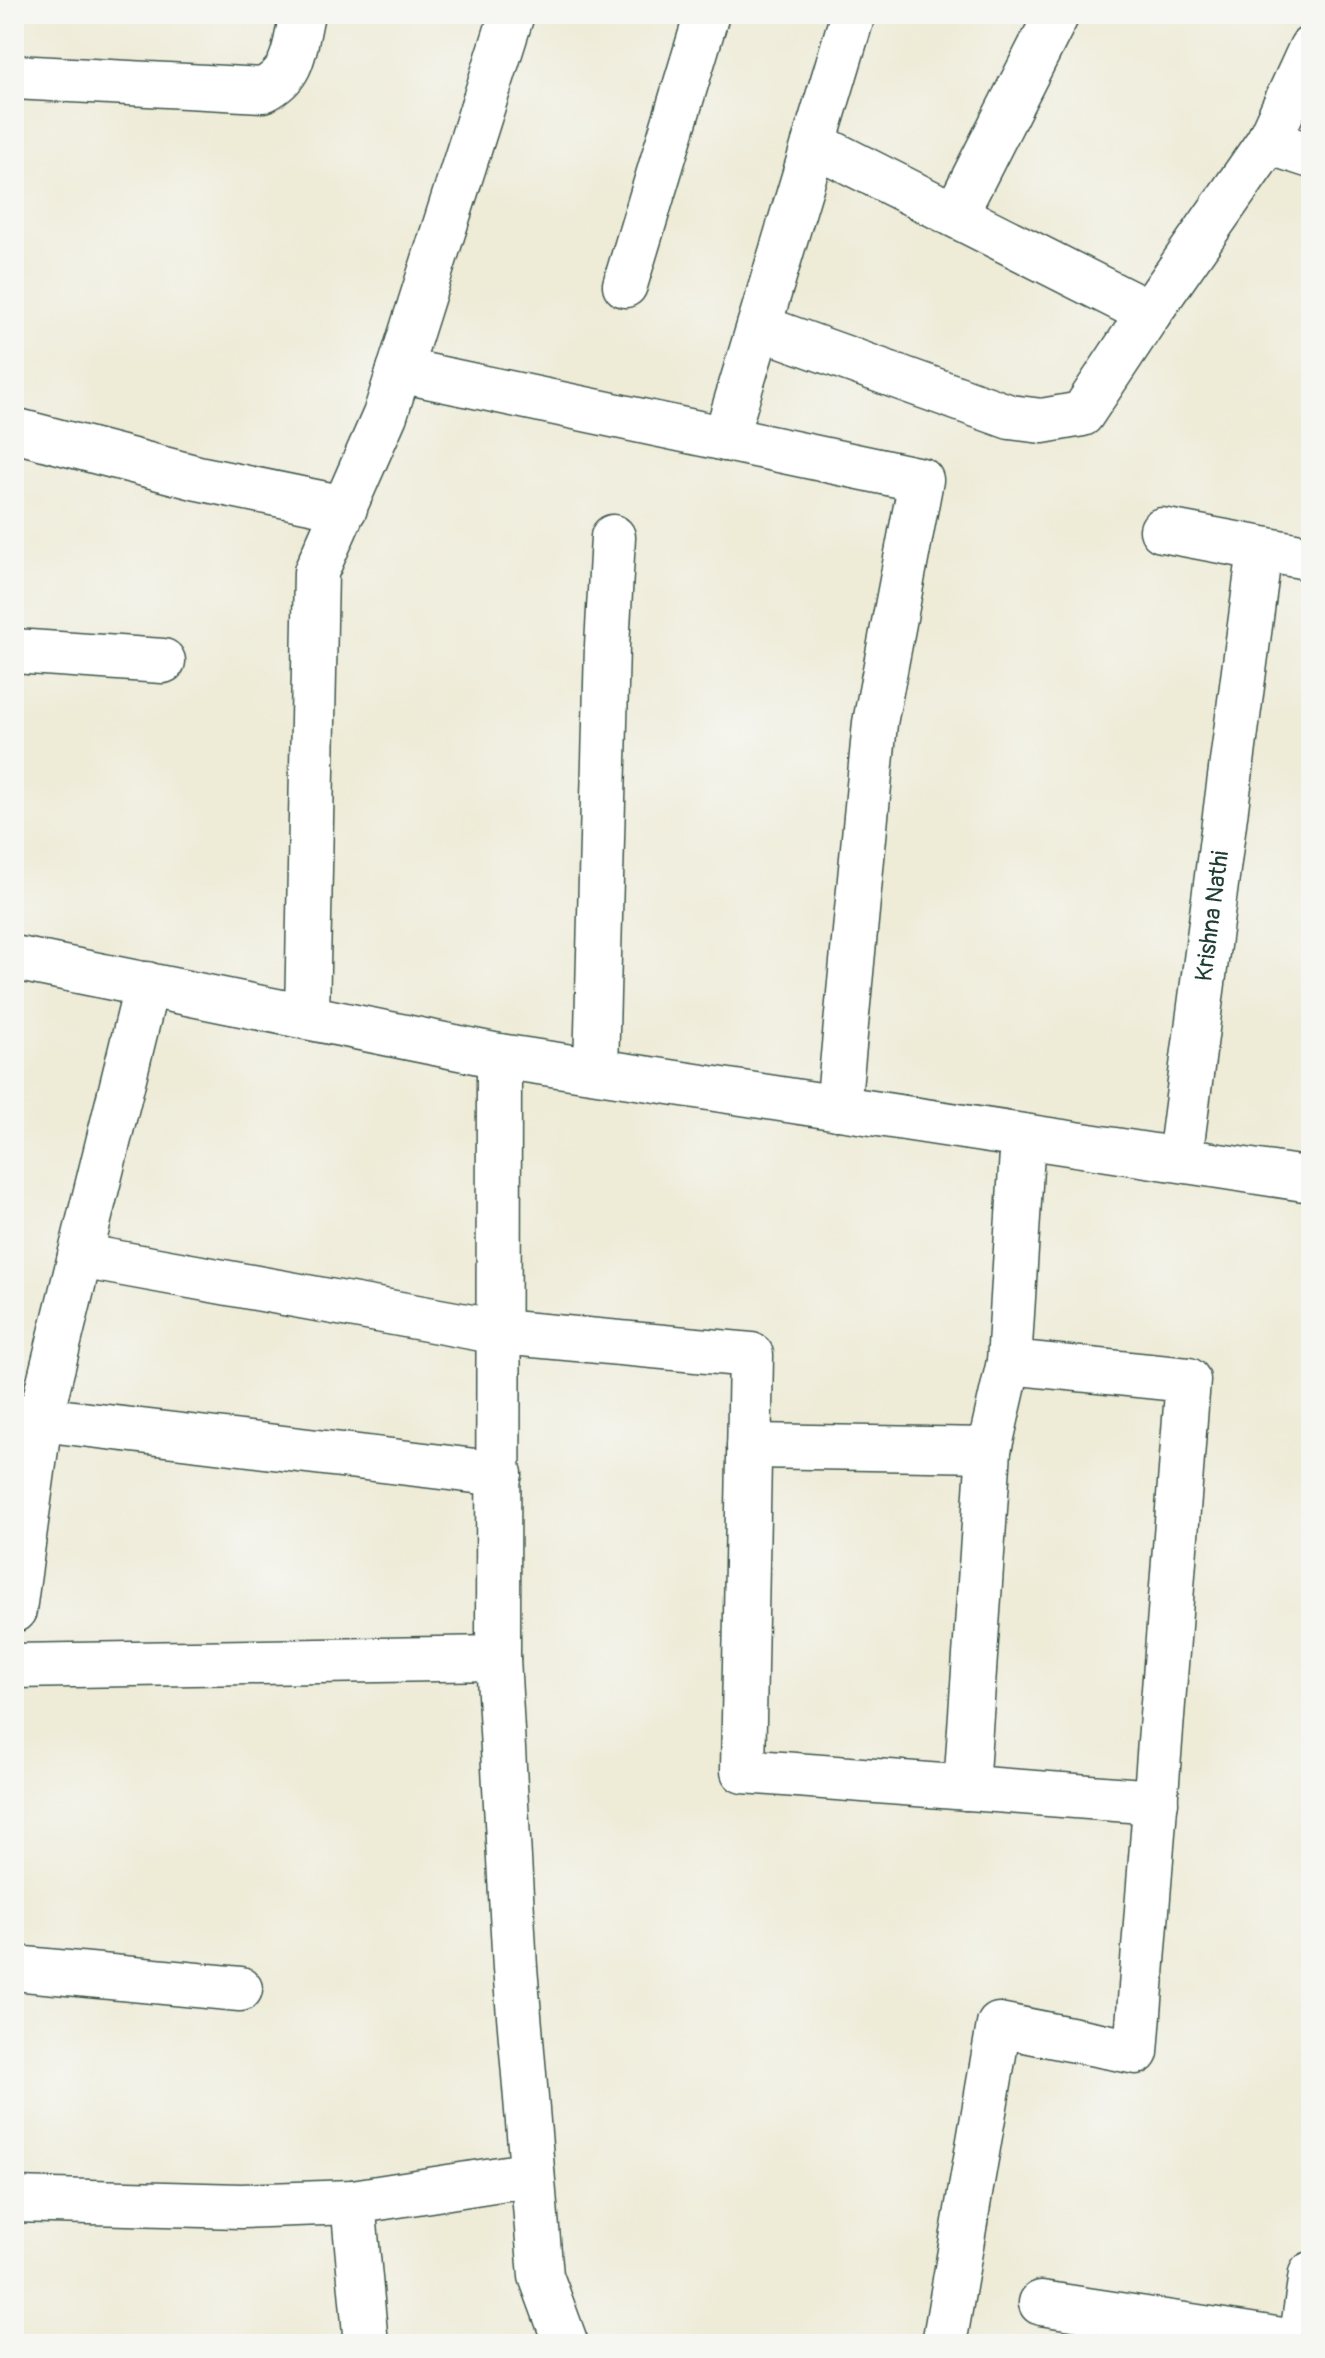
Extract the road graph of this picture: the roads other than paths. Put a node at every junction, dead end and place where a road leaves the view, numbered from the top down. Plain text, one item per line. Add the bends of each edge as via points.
1 (302, 14) edge
2 (512, 14) edge
3 (707, 14) edge
4 (853, 14) edge
5 (1057, 14) edge
6 (1311, 48) edge
7 (14, 77) edge
8 (1268, 142) junction
9 (814, 144) junction
10 (1311, 156) edge
11 (955, 215) junction
12 (625, 285) dead end
13 (1149, 313) junction
14 (759, 327) junction
15 (399, 370) junction
16 (14, 430) edge
17 (725, 439) junction
18 (345, 508) junction
19 (1162, 530) dead end
20 (613, 537) dead end
21 (1260, 549) junction
22 (1311, 558) edge
23 (14, 651) edge
24 (163, 661) dead end
25 (14, 958) edge
26 (147, 984) junction
27 (307, 1016) junction
28 (499, 1056) junction
29 (596, 1070) junction
30 (838, 1108) junction
31 (1023, 1136) junction
32 (1180, 1158) junction
33 (1311, 1180) edge
34 (80, 1256) junction
35 (499, 1332) junction
36 (1009, 1362) junction
37 (27, 1417) edge
38 (749, 1446) junction
39 (989, 1450) junction
40 (500, 1474) junction
41 (14, 1610) edge
42 (498, 1658) junction
43 (14, 1666) edge
44 (966, 1788) junction
45 (1156, 1802) junction
46 (14, 1968) edge
47 (240, 1989) dead end
48 (532, 2174) junction
49 (14, 2200) edge
50 (353, 2202) junction
51 (1311, 2274) edge
52 (1041, 2303) dead end
53 (1304, 2343) edge
54 (366, 2344) edge
55 (566, 2344) edge
56 (944, 2344) edge

1 - 7 street via 291,64 280,82 263,90
2 - 15 street
3 - 12 street
4 - 9 street
5 - 11 street
6 - 8 street
8 - 10 street
8 - 13 street
9 - 11 street
9 - 14 street
11 - 13 street
13 - 14 street via 1082,414 1042,421 1010,417
14 - 17 street
15 - 17 street
15 - 18 street
16 - 18 street via 198,478
17 - 30 street via 921,480 875,723
18 - 27 street via 316,572
19 - 21 street
20 - 29 street
21 - 22 street
21 - 32 street, Krishna Nathi
23 - 24 street
25 - 26 street
26 - 27 street
26 - 34 street
27 - 28 street
28 - 29 street
28 - 35 street
29 - 30 street
30 - 31 street
31 - 32 street
31 - 36 street
32 - 33 street
34 - 35 street
34 - 37 street
35 - 38 street via 751,1355
35 - 40 street
36 - 39 street
36 - 45 street via 1188,1380
37 - 40 street
37 - 41 street
38 - 39 street
38 - 44 street via 743,1771
39 - 44 street
40 - 42 street
42 - 43 street
42 - 48 street
44 - 45 street
45 - 56 street via 1136,2052 999,2025
46 - 47 street
48 - 50 street
48 - 55 street via 541,2276
49 - 50 street via 241,2206
50 - 54 street
51 - 53 street
52 - 53 street

